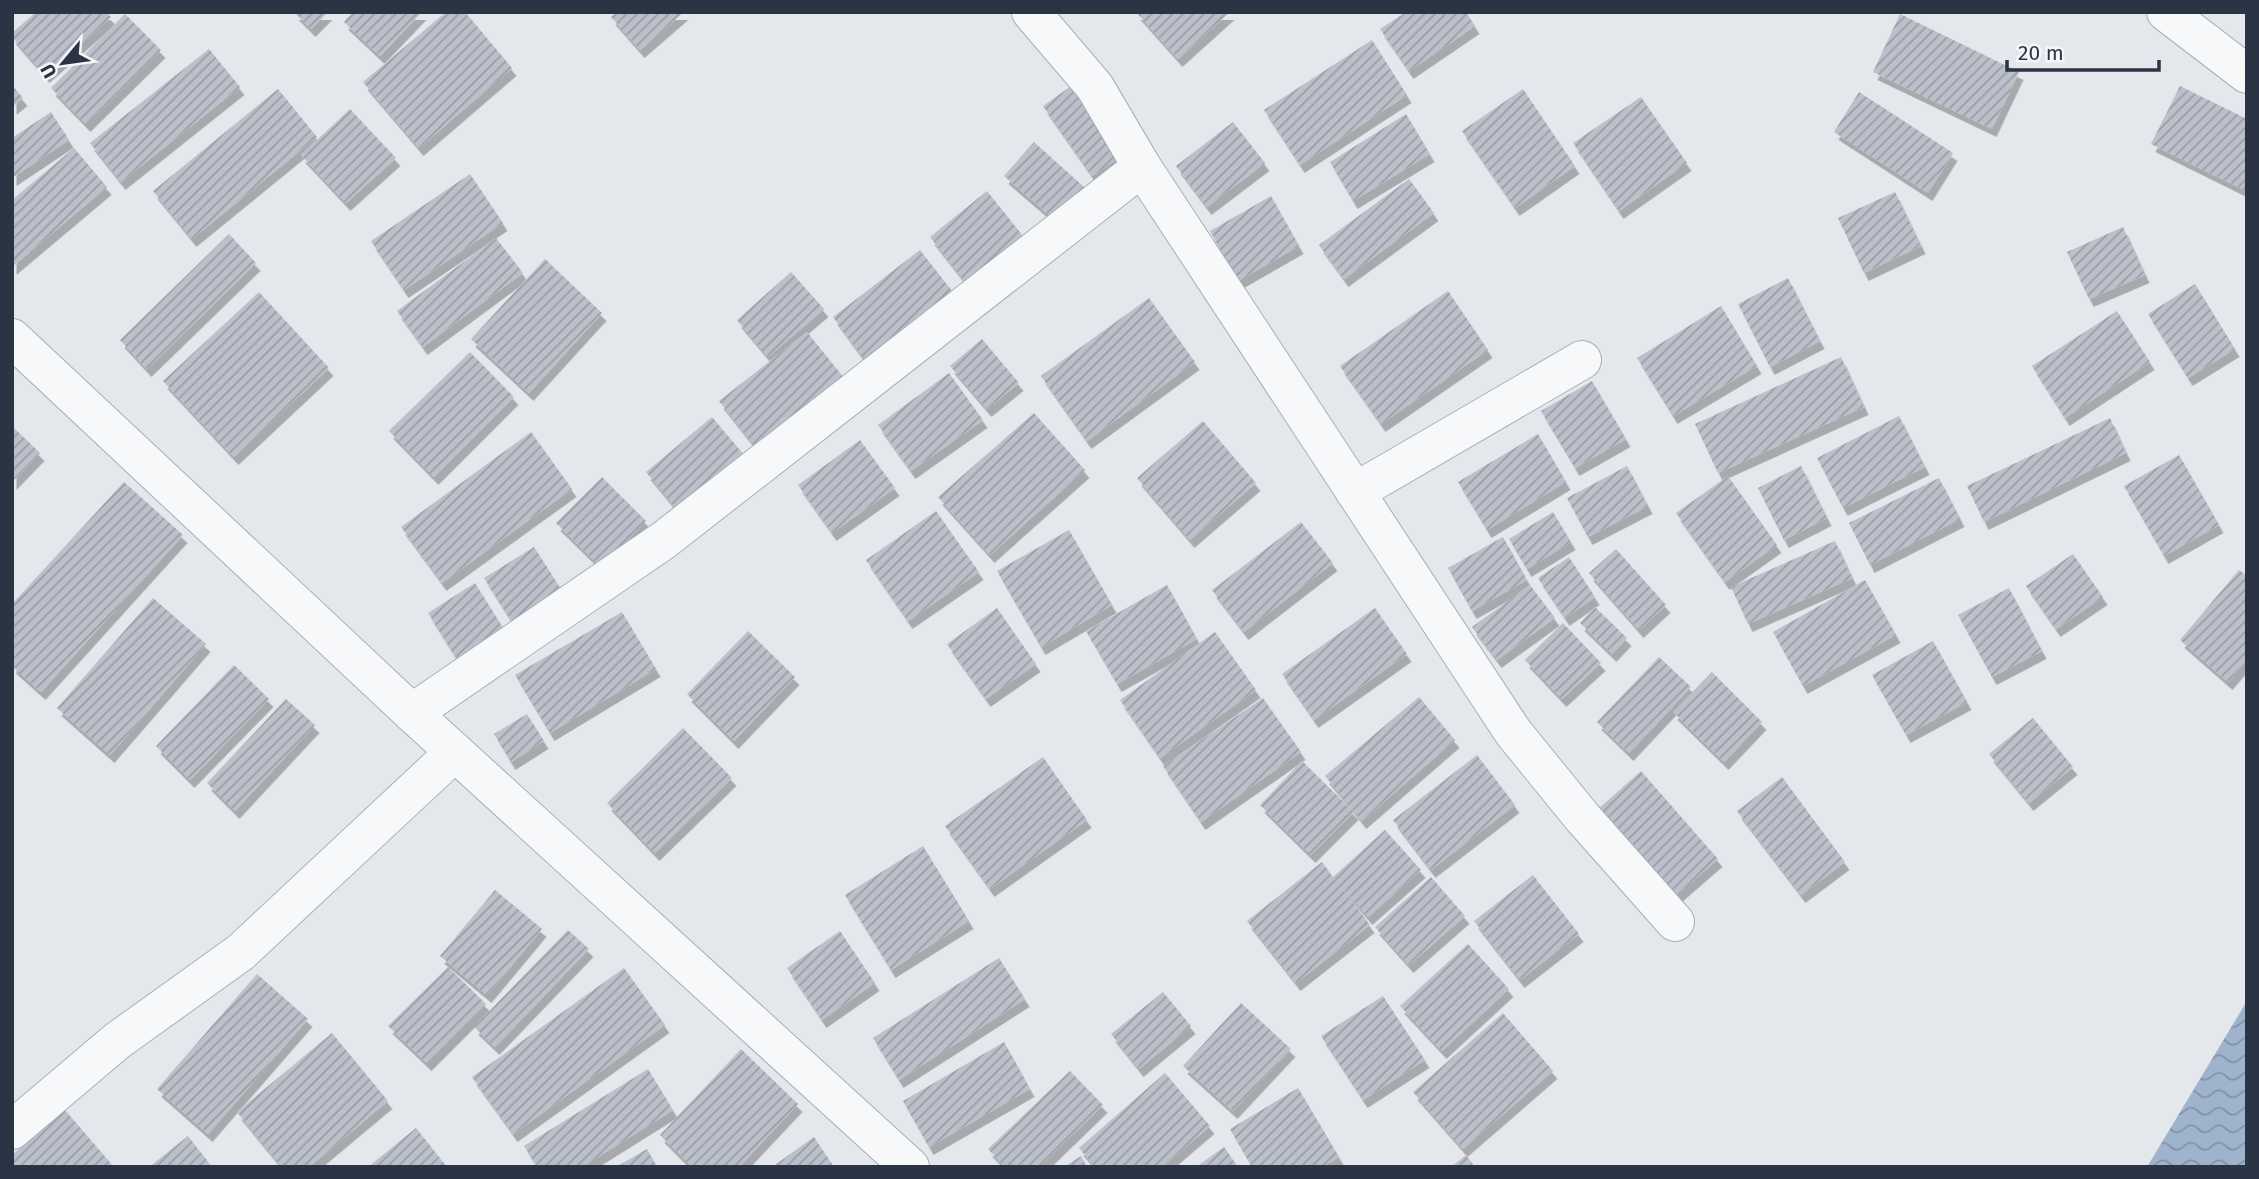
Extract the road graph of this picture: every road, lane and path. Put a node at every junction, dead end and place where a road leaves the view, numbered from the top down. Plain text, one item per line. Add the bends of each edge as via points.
1 (1031, 12) edge
2 (2166, 12) edge
3 (2207, 25) edge
4 (2247, 74) edge
5 (1142, 167) junction
6 (12, 338) edge
7 (1582, 360) dead end
8 (1355, 492) junction
9 (412, 713) junction
10 (455, 752) junction
11 (1675, 922) dead end
12 (12, 1129) edge
13 (911, 1167) edge

1 - 5 street via 1095,87
2 - 3 street
3 - 4 street
5 - 8 street
5 - 9 street via 664,540
6 - 9 street
7 - 8 street
8 - 11 street via 1513,732
9 - 10 street
10 - 12 street via 241,952 117,1041
10 - 13 street

